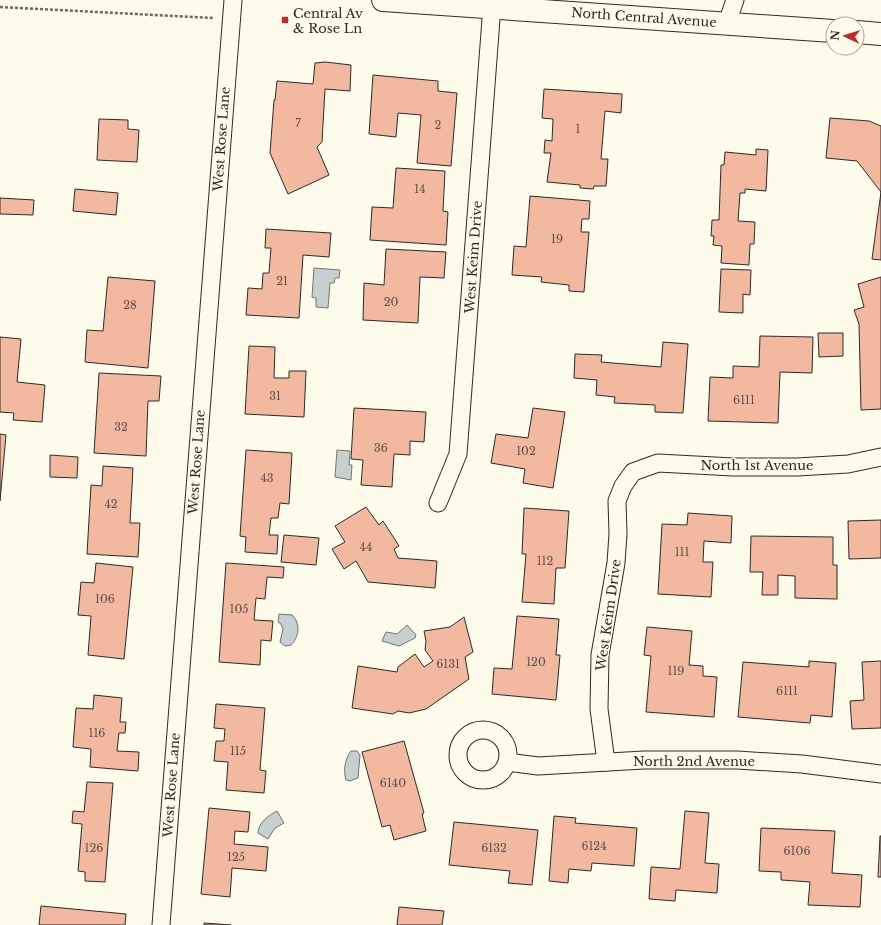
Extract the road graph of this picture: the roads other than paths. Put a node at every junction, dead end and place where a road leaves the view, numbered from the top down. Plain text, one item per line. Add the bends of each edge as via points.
1 (233, 0) edge
2 (383, 0) edge
3 (723, 0) edge
4 (735, 0) edge
5 (492, 6) junction
6 (580, 6) edge
7 (727, 23) junction
8 (825, 30) edge
9 (865, 33) edge
10 (881, 34) edge
11 (881, 457) edge
12 (633, 472) joint
13 (438, 503) dead end
14 (507, 762) dead end
15 (606, 762) junction
16 (881, 774) edge
17 (161, 925) edge

1 - 17 street, West Rose Lane
2 - 5 main road, North Central Avenue
3 - 7 street
4 - 7 street
5 - 6 main road, North Central Avenue
5 - 13 street, West Keim Drive via 458,454
6 - 7 main road, North Central Avenue
7 - 8 main road, North Central Avenue
9 - 10 main road
11 - 12 street, North 1st Avenue via 848,464 790,467 658,463
12 - 15 street, West Keim Drive via 617,501 616,563 600,655 599,709
14 - 15 street, North 2nd Avenue via 538,766
15 - 16 street, North 2nd Avenue via 737,760 810,765

